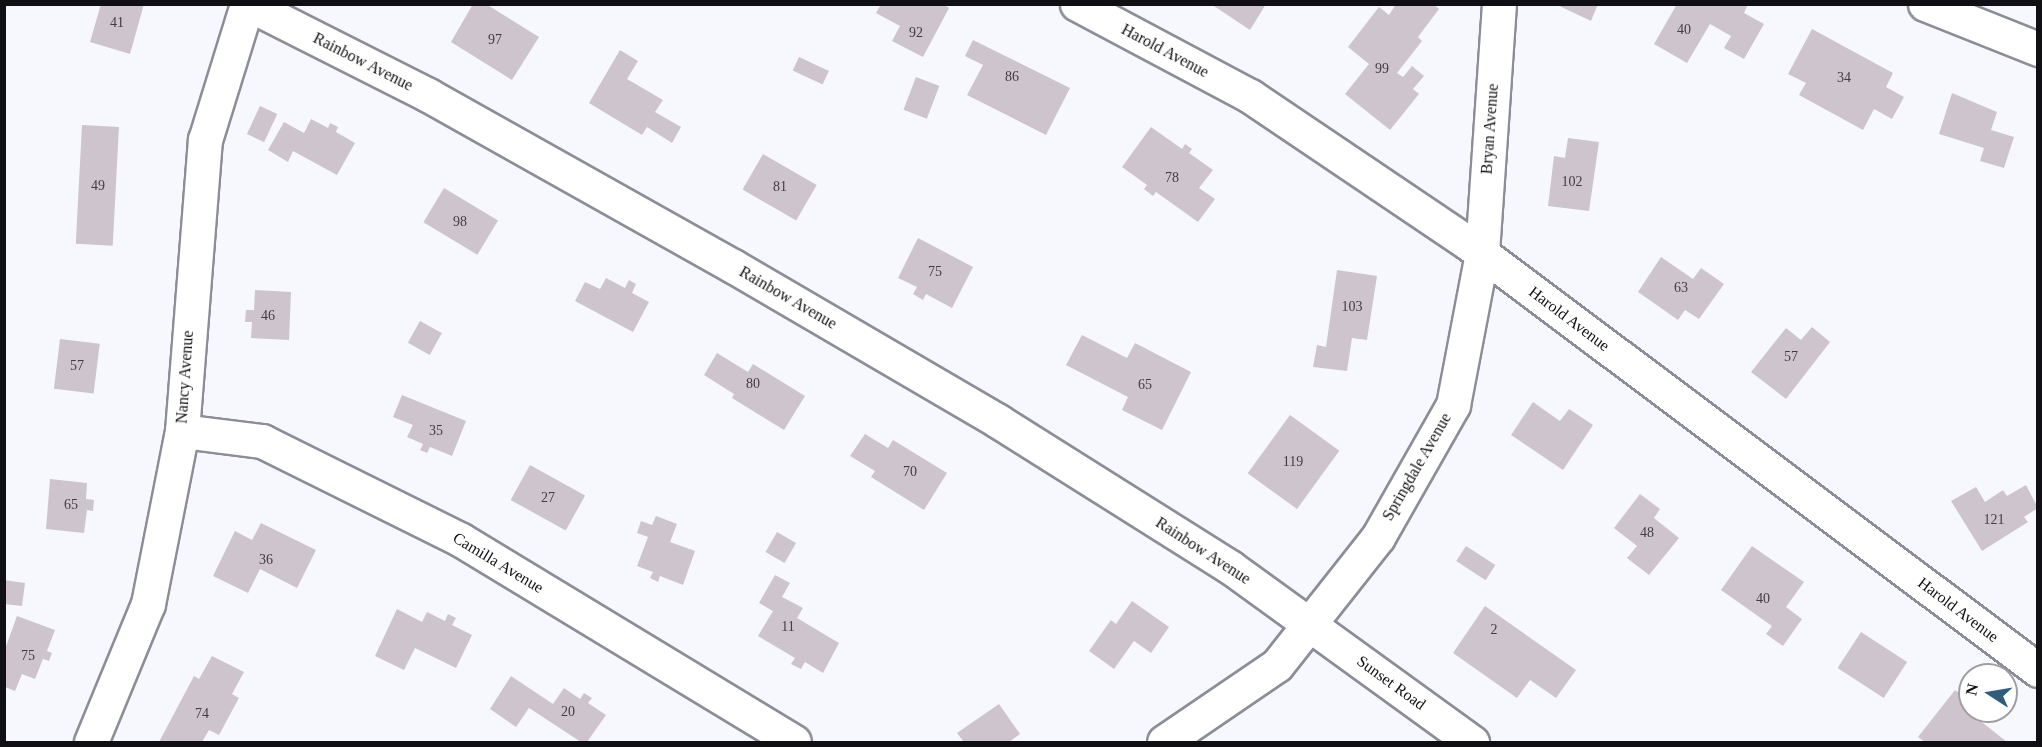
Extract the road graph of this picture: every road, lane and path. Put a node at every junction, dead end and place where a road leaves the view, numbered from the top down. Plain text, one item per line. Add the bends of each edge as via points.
1 (247, 4) edge
2 (1077, 4) edge
3 (1499, 4) edge
4 (1924, 4) edge
5 (2037, 49) edge
6 (1482, 253) junction
7 (182, 432) junction
8 (1309, 624) junction
9 (2035, 664) edge
10 (91, 742) edge
11 (794, 742) edge
12 (1164, 742) edge
13 (1472, 742) edge

1 - 7 street, Nancy Avenue via 205,140
1 - 8 street, Rainbow Avenue via 428,95 733,266 998,421 1230,567
2 - 6 street, Harold Avenue via 1250,96
3 - 6 street, Bryan Avenue
4 - 5 street
6 - 8 street, Springdale Avenue via 1453,405 1378,537
6 - 9 street, Harold Avenue
7 - 10 street, Nancy Avenue via 148,604
7 - 11 street, Camilla Avenue via 262,441 461,540
8 - 12 street, Springdale Avenue via 1277,665
8 - 13 street, Sunset Road

